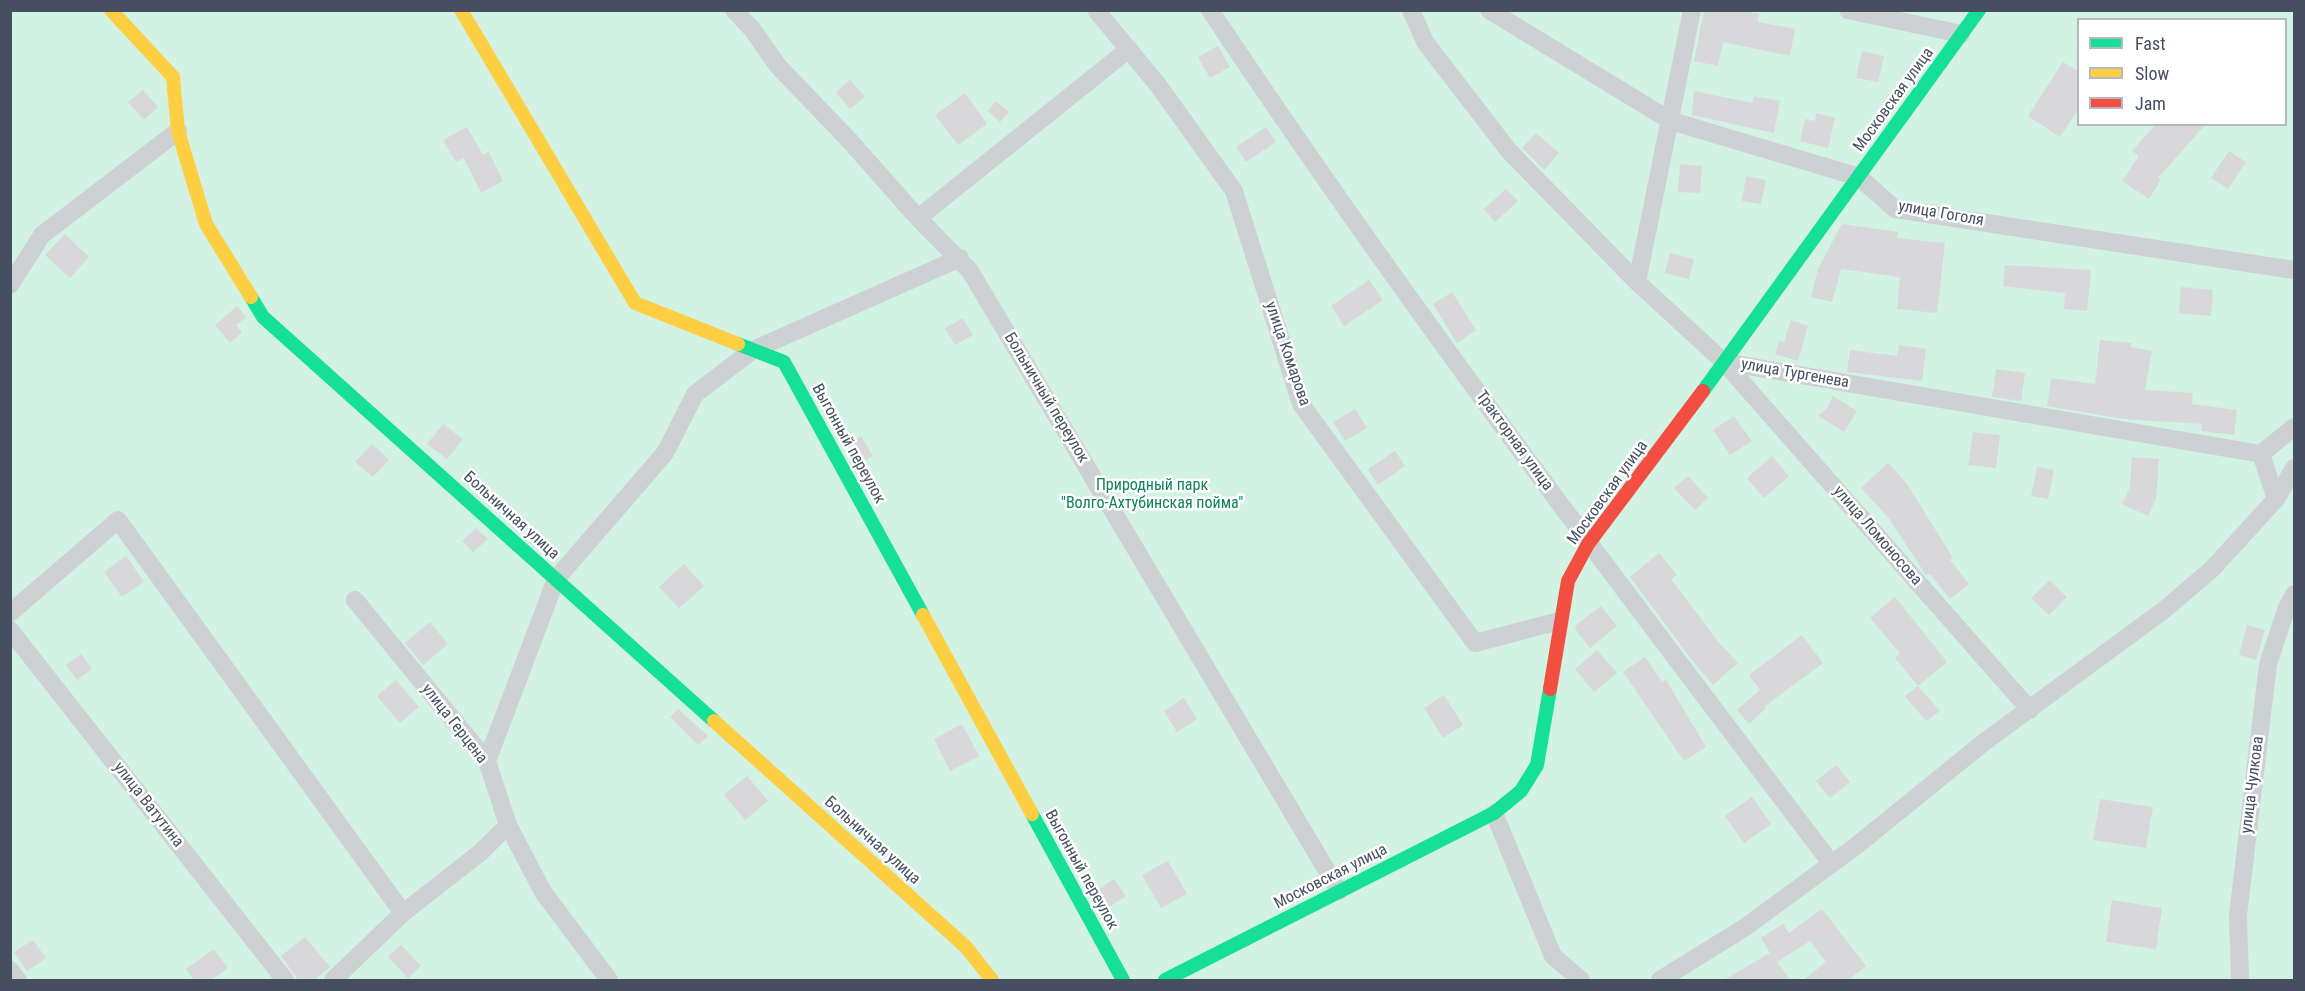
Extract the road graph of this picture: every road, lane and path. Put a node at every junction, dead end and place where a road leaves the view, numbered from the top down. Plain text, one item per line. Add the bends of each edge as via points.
1 (111, 10) edge
2 (461, 10) edge
3 (734, 10) edge
4 (1096, 10) edge
5 (1210, 10) edge
6 (1411, 10) edge
7 (1489, 10) edge
8 (1692, 10) edge
9 (1848, 10) edge
10 (1979, 10) edge
11 (1962, 34) junction
12 (1129, 49) junction
13 (1671, 121) junction
14 (178, 131) junction
15 (1859, 177) junction
16 (918, 218) junction
17 (960, 258) junction
18 (2295, 270) edge
19 (1637, 282) junction
20 (10, 285) edge
21 (753, 350) junction
22 (1724, 362) junction
23 (2295, 428) edge
24 (2261, 454) junction
25 (2295, 468) edge
26 (2276, 499) junction
27 (1588, 544) junction
28 (556, 579) junction
29 (2295, 594) edge
30 (355, 600) dead end
31 (10, 613) edge
32 (1560, 621) junction
33 (10, 630) edge
34 (2030, 710) junction
35 (487, 761) junction
36 (1494, 813) junction
37 (508, 825) junction
38 (1831, 863) junction
39 (1339, 891) junction
40 (403, 913) junction
41 (10, 970) edge
42 (18, 981) edge
43 (285, 981) edge
44 (333, 981) edge
45 (609, 981) edge
46 (992, 981) edge
47 (1123, 981) edge
48 (1165, 981) edge
49 (1581, 981) edge
50 (1660, 981) edge
51 (2240, 981) edge

1 - 14 street, Больничная улица via 173,77
2 - 21 street, Выгонный переулок via 636,303
3 - 16 street, Больничный переулок via 778,66
4 - 12 street, улица Комарова
5 - 27 street, Тракторная улица via 1312,164
6 - 19 street, улица Тургенева via 1425,42 1509,151
7 - 13 street, улица Гоголя
8 - 13 street
9 - 11 street
10 - 11 street, Московская улица
11 - 15 street, Московская улица
12 - 16 street
12 - 32 street, улица Комарова via 1234,192 1301,404 1475,644
13 - 15 street, улица Гоголя
13 - 19 street
14 - 20 street via 42,234
14 - 28 street, Больничная улица via 206,224 263,317
15 - 18 street, улица Гоголя via 1895,209
15 - 22 street, Московская улица
16 - 17 street, Больничный переулок
17 - 21 street
17 - 39 street, Больничный переулок
19 - 22 street, улица Тургенева
21 - 28 street via 695,394 664,453
21 - 47 street, Выгонный переулок via 784,362
22 - 24 street, улица Тургенева
22 - 27 street, Московская улица
22 - 34 street, улица Ломоносова
23 - 24 street
24 - 26 street
25 - 26 street
26 - 34 street via 2212,569 2164,610
27 - 32 street, Московская улица via 1568,581
27 - 38 street, Тракторная улица
28 - 35 street
28 - 46 street, Больничная улица via 966,947
29 - 51 street, улица Чулкова via 2268,664 2238,915
30 - 35 street, улица Герцена
31 - 40 street via 118,520
32 - 36 street, Московская улица via 1537,765 1521,791
33 - 43 street, улица Ватутина
34 - 38 street
35 - 37 street, улица Герцена
36 - 39 street, Московская улица
36 - 49 street via 1553,956
37 - 40 street via 481,852
37 - 45 street, улица Герцена via 543,892
38 - 50 street via 1744,928
39 - 48 street, Московская улица
40 - 44 street
41 - 42 street

